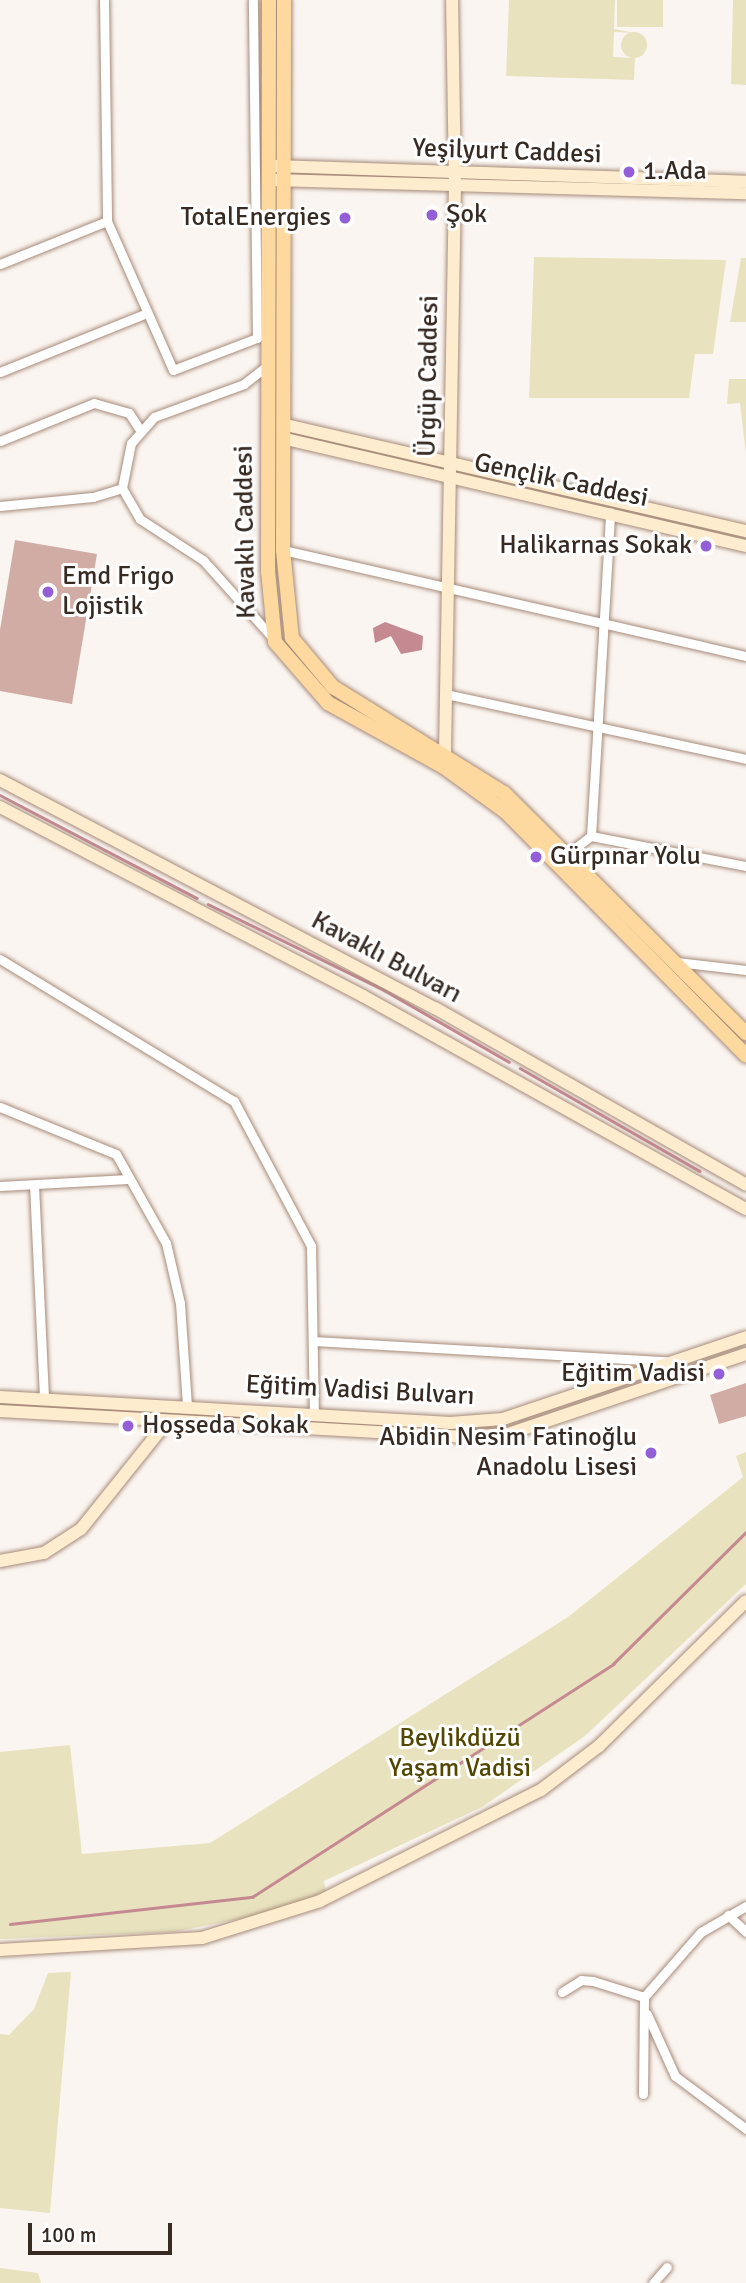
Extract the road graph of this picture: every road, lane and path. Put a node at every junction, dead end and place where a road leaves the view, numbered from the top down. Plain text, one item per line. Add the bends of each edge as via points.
1 (104, 0) edge
2 (253, 0) edge
3 (269, 0) edge
4 (284, 0) edge
5 (452, 0) edge
6 (286, 166) junction
7 (267, 173) junction
8 (455, 179) junction
9 (286, 181) junction
10 (746, 181) edge
11 (719, 186) junction
12 (746, 193) edge
13 (107, 221) junction
14 (0, 264) edge
15 (147, 313) junction
16 (269, 363) junction
17 (0, 372) edge
18 (140, 430) junction
19 (286, 432) junction
20 (0, 442) edge
21 (450, 464) junction
22 (450, 481) junction
23 (122, 488) junction
24 (0, 506) edge
25 (610, 513) junction
26 (746, 531) edge
27 (746, 545) edge
28 (283, 550) junction
29 (448, 588) junction
30 (601, 623) junction
31 (275, 642) junction
32 (746, 656) edge
33 (446, 694) junction
34 (598, 726) junction
35 (445, 752) junction
36 (746, 760) edge
37 (0, 780) edge
38 (0, 807) edge
39 (591, 836) junction
40 (565, 856) junction
41 (746, 866) edge
42 (0, 959) edge
43 (677, 962) junction
44 (746, 970) edge
45 (746, 1033) edge
46 (746, 1055) edge
47 (0, 1107) edge
48 (128, 1179) junction
49 (34, 1185) junction
50 (746, 1185) edge
51 (0, 1186) edge
52 (746, 1209) edge
53 (746, 1337) edge
54 (314, 1341) junction
55 (746, 1354) edge
56 (674, 1361) junction
57 (0, 1397) edge
58 (44, 1399) junction
59 (187, 1405) junction
60 (0, 1411) edge
61 (314, 1413) junction
62 (187, 1422) junction
63 (166, 1423) junction
64 (0, 1561) edge
65 (746, 1601) edge
66 (746, 1906) edge
67 (728, 1915) junction
68 (746, 1932) edge
69 (0, 1950) edge
70 (562, 1992) dead end
71 (644, 2001) junction
72 (643, 2094) dead end
73 (746, 2129) edge
74 (667, 2267) dead end
75 (653, 2283) edge

1 - 13 street
2 - 15 street via 257,338 173,370
3 - 7 main road, Kavaklı Caddesi
4 - 6 main road, Kavaklı Caddesi
5 - 8 main road, Ürgüp Caddesi
6 - 7 main road, Yeşilyurt Caddesi
6 - 8 main road, Yeşilyurt Caddesi
6 - 9 main road, Kavaklı Caddesi
7 - 9 main road, Yeşilyurt Caddesi
7 - 16 main road, Kavaklı Caddesi
8 - 9 main road, Yeşilyurt Caddesi
8 - 11 main road, Yeşilyurt Caddesi
8 - 21 main road, Ürgüp Caddesi
9 - 19 main road, Kavaklı Caddesi
10 - 11 main road, Yeşilyurt Caddesi
11 - 12 main road, Yeşilyurt Caddesi
13 - 14 street
13 - 15 street
15 - 17 street
16 - 18 street via 244,384 154,417
16 - 31 main road, Kavaklı Caddesi via 268,601
18 - 20 street via 129,413 94,403
18 - 23 street via 124,464
19 - 21 main road, Gençlik Caddesi
19 - 22 main road, Gençlik Caddesi
19 - 28 main road, Kavaklı Caddesi
21 - 22 main road, Ürgüp Caddesi
21 - 26 main road, Gençlik Caddesi
22 - 25 main road, Gençlik Caddesi
22 - 29 main road, Ürgüp Caddesi
23 - 24 street via 61,502
23 - 31 street via 140,519 203,560
25 - 27 main road, Gençlik Caddesi
25 - 30 street
28 - 29 street
28 - 35 main road, Kavaklı Caddesi via 286,610 292,638 306,660 333,687
29 - 30 street
29 - 33 main road, Ürgüp Caddesi
30 - 32 street
30 - 34 street
31 - 46 main road, Kavaklı Caddesi via 328,703 444,767 506,812
33 - 34 street
33 - 35 main road, Ürgüp Caddesi
34 - 36 street
34 - 39 street
35 - 40 main road, Kavaklı Caddesi via 504,793
37 - 50 main road, Kavaklı Bulvarı via 435,1008
38 - 52 main road, Kavaklı Bulvarı via 363,996
39 - 40 street
39 - 41 street
40 - 43 main road, Kavaklı Caddesi
42 - 54 street via 234,1101 311,1246
43 - 44 street
43 - 45 main road, Kavaklı Caddesi
47 - 48 street via 116,1154
48 - 49 street
48 - 59 street via 166,1243 180,1303
49 - 51 street
49 - 58 street
53 - 56 main road, Eğitim Vadisi Bulvarı
54 - 56 street
54 - 61 street
55 - 62 main road, Eğitim Vadisi Bulvarı via 508,1434 462,1437
56 - 61 main road, Eğitim Vadisi Bulvarı via 503,1419 450,1423
57 - 58 main road, Eğitim Vadisi Bulvarı
58 - 59 main road, Eğitim Vadisi Bulvarı
59 - 61 main road, Eğitim Vadisi Bulvarı
59 - 62 main road
60 - 63 main road, Eğitim Vadisi Bulvarı
62 - 63 main road, Eğitim Vadisi Bulvarı
63 - 64 main road via 81,1529 44,1553
65 - 69 main road via 599,1746 541,1790 320,1901 202,1938
66 - 67 street
67 - 68 street
67 - 71 street via 701,1932
70 - 71 street via 581,1980 593,1981
71 - 72 street
71 - 73 street via 662,2058 675,2076
74 - 75 street

